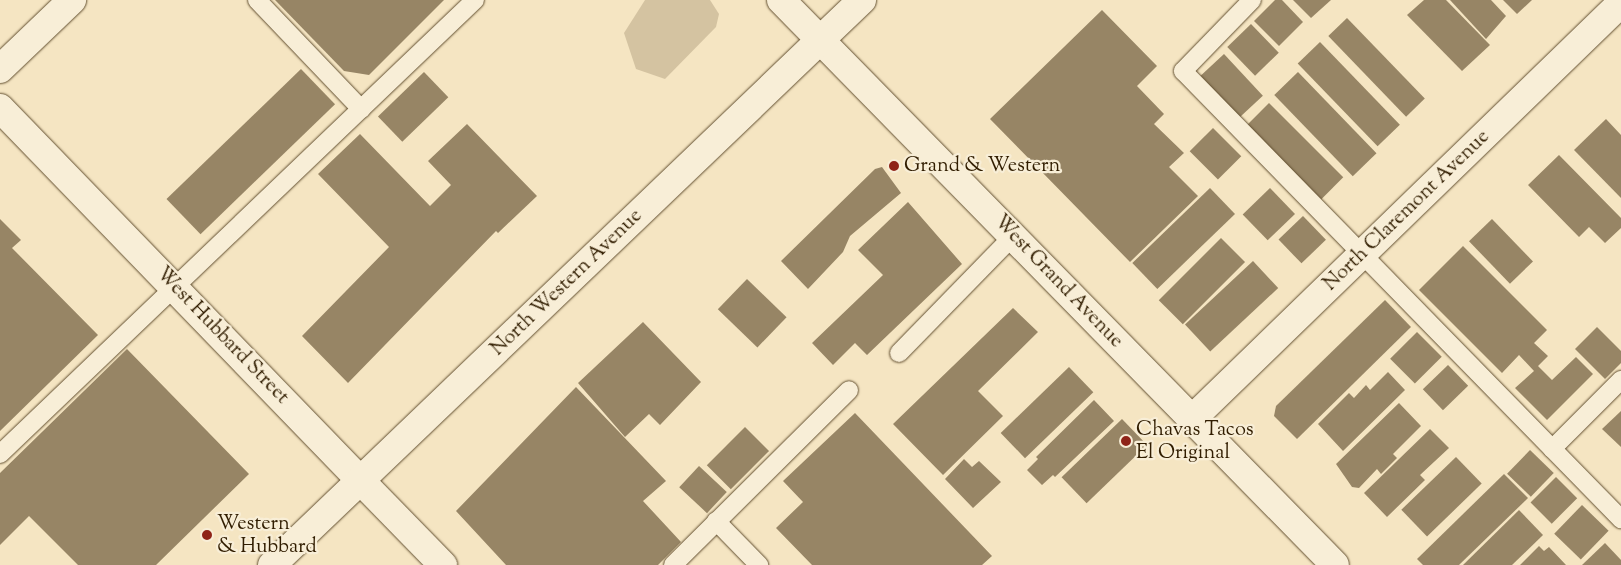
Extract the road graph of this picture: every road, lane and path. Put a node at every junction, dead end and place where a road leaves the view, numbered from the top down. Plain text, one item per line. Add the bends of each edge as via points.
1 (72, 0) edge
2 (257, 0) edge
3 (475, 0) edge
4 (781, 0) edge
5 (862, 0) edge
6 (1252, 0) edge
7 (1621, 3) edge
8 (820, 41) junction
9 (0, 69) edge
10 (0, 108) edge
11 (361, 109) junction
12 (1013, 236) junction
13 (1362, 254) junction
14 (174, 288) junction
15 (899, 353) dead end
16 (1621, 380) edge
17 (849, 390) dead end
18 (1192, 419) junction
19 (1552, 449) junction
20 (0, 454) edge
21 (360, 480) junction
22 (1621, 519) edge
23 (716, 521) junction
24 (272, 565) edge
25 (443, 565) edge
26 (673, 565) edge
27 (759, 565) edge
28 (1336, 565) edge

1 - 9 main road
2 - 11 lane
3 - 11 lane
4 - 8 main road, West Grand Avenue
5 - 8 main road, North Western Avenue
6 - 13 lane via 1183,71
7 - 13 main road, North Claremont Avenue
8 - 12 main road, West Grand Avenue
8 - 21 main road, North Western Avenue
10 - 14 main road, West Hubbard Street
11 - 14 lane
12 - 15 lane
12 - 18 main road, West Grand Avenue
13 - 18 main road, North Claremont Avenue
13 - 19 lane
14 - 20 lane
14 - 21 main road, West Hubbard Street
16 - 19 lane
17 - 23 lane
18 - 28 main road, West Grand Avenue
19 - 22 lane
21 - 24 main road, North Western Avenue
21 - 25 main road, West Hubbard Street
23 - 26 lane
23 - 27 lane

